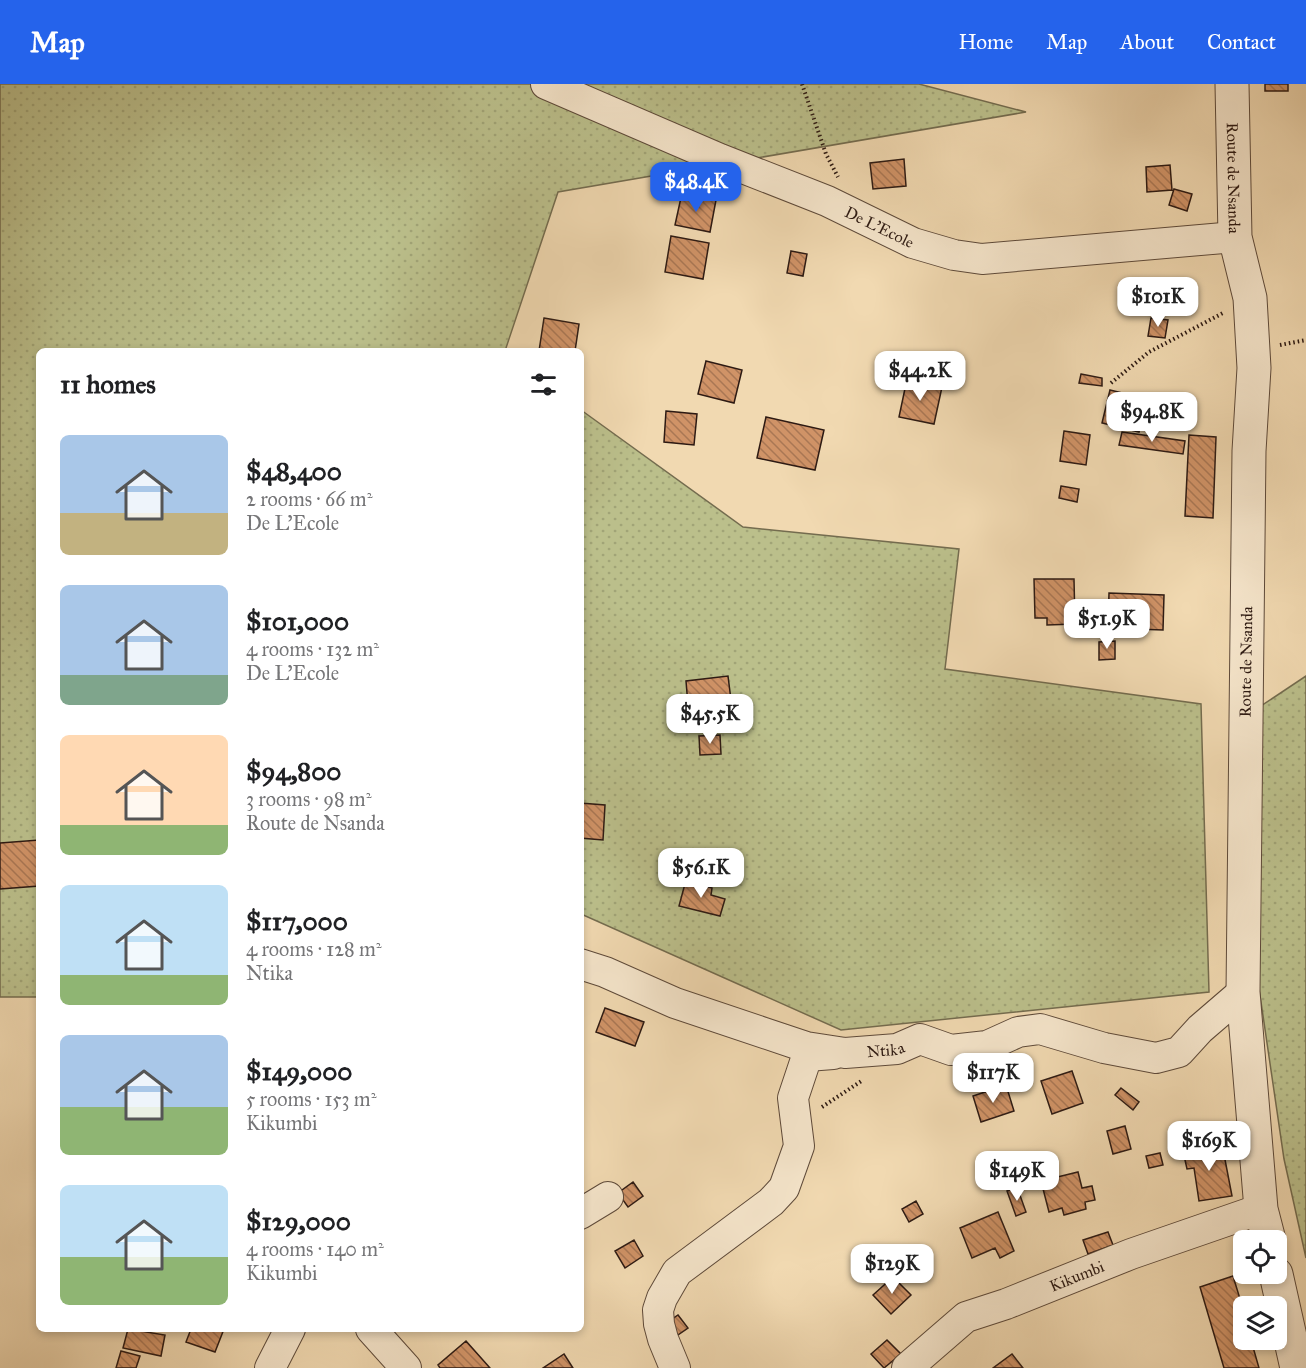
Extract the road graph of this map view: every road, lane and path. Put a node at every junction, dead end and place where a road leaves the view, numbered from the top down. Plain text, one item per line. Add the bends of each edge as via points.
1 (546, 84) edge
2 (802, 84) edge
3 (1232, 84) edge
4 (858, 214) junction
5 (1235, 237) junction
6 (1250, 298) junction
7 (1111, 383) dead end
8 (584, 965) edge
9 (1243, 992) junction
10 (897, 1049) junction
11 (845, 1053) junction
12 (796, 1124) junction
13 (608, 1197) dead end
14 (1261, 1209) junction
15 (584, 1212) edge
16 (1266, 1230) edge
17 (1278, 1284) edge
18 (288, 1332) edge
19 (373, 1332) edge
20 (270, 1368) edge
21 (406, 1368) edge
22 (675, 1368) edge
23 (907, 1368) edge
24 (1297, 1368) edge

1 - 4 street, De L'Ecole
2 - 4 path via 826,154
3 - 5 street, Route de Nsanda
4 - 5 street, De L'Ecole via 913,243 954,255 982,258
5 - 6 street, Route de Nsanda
6 - 7 path via 1149,352
6 - 9 street, Route de Nsanda via 1254,368 1249,451
8 - 11 street, Ntika via 735,1025 806,1047
9 - 10 street, Ntika via 1179,1052 1156,1058 1040,1029 1018,1032 987,1046 951,1050 920,1039
9 - 14 street, Route de Nsanda
10 - 11 street, Ntika
10 - 12 path via 879,1069
11 - 12 street via 807,1056 793,1098
12 - 22 street via 799,1146 784,1188 677,1272 662,1298 659,1324
13 - 15 street
14 - 16 street, Route de Nsanda
14 - 23 street, Kikumbi via 966,1317
17 - 24 street
18 - 20 street
19 - 21 street

